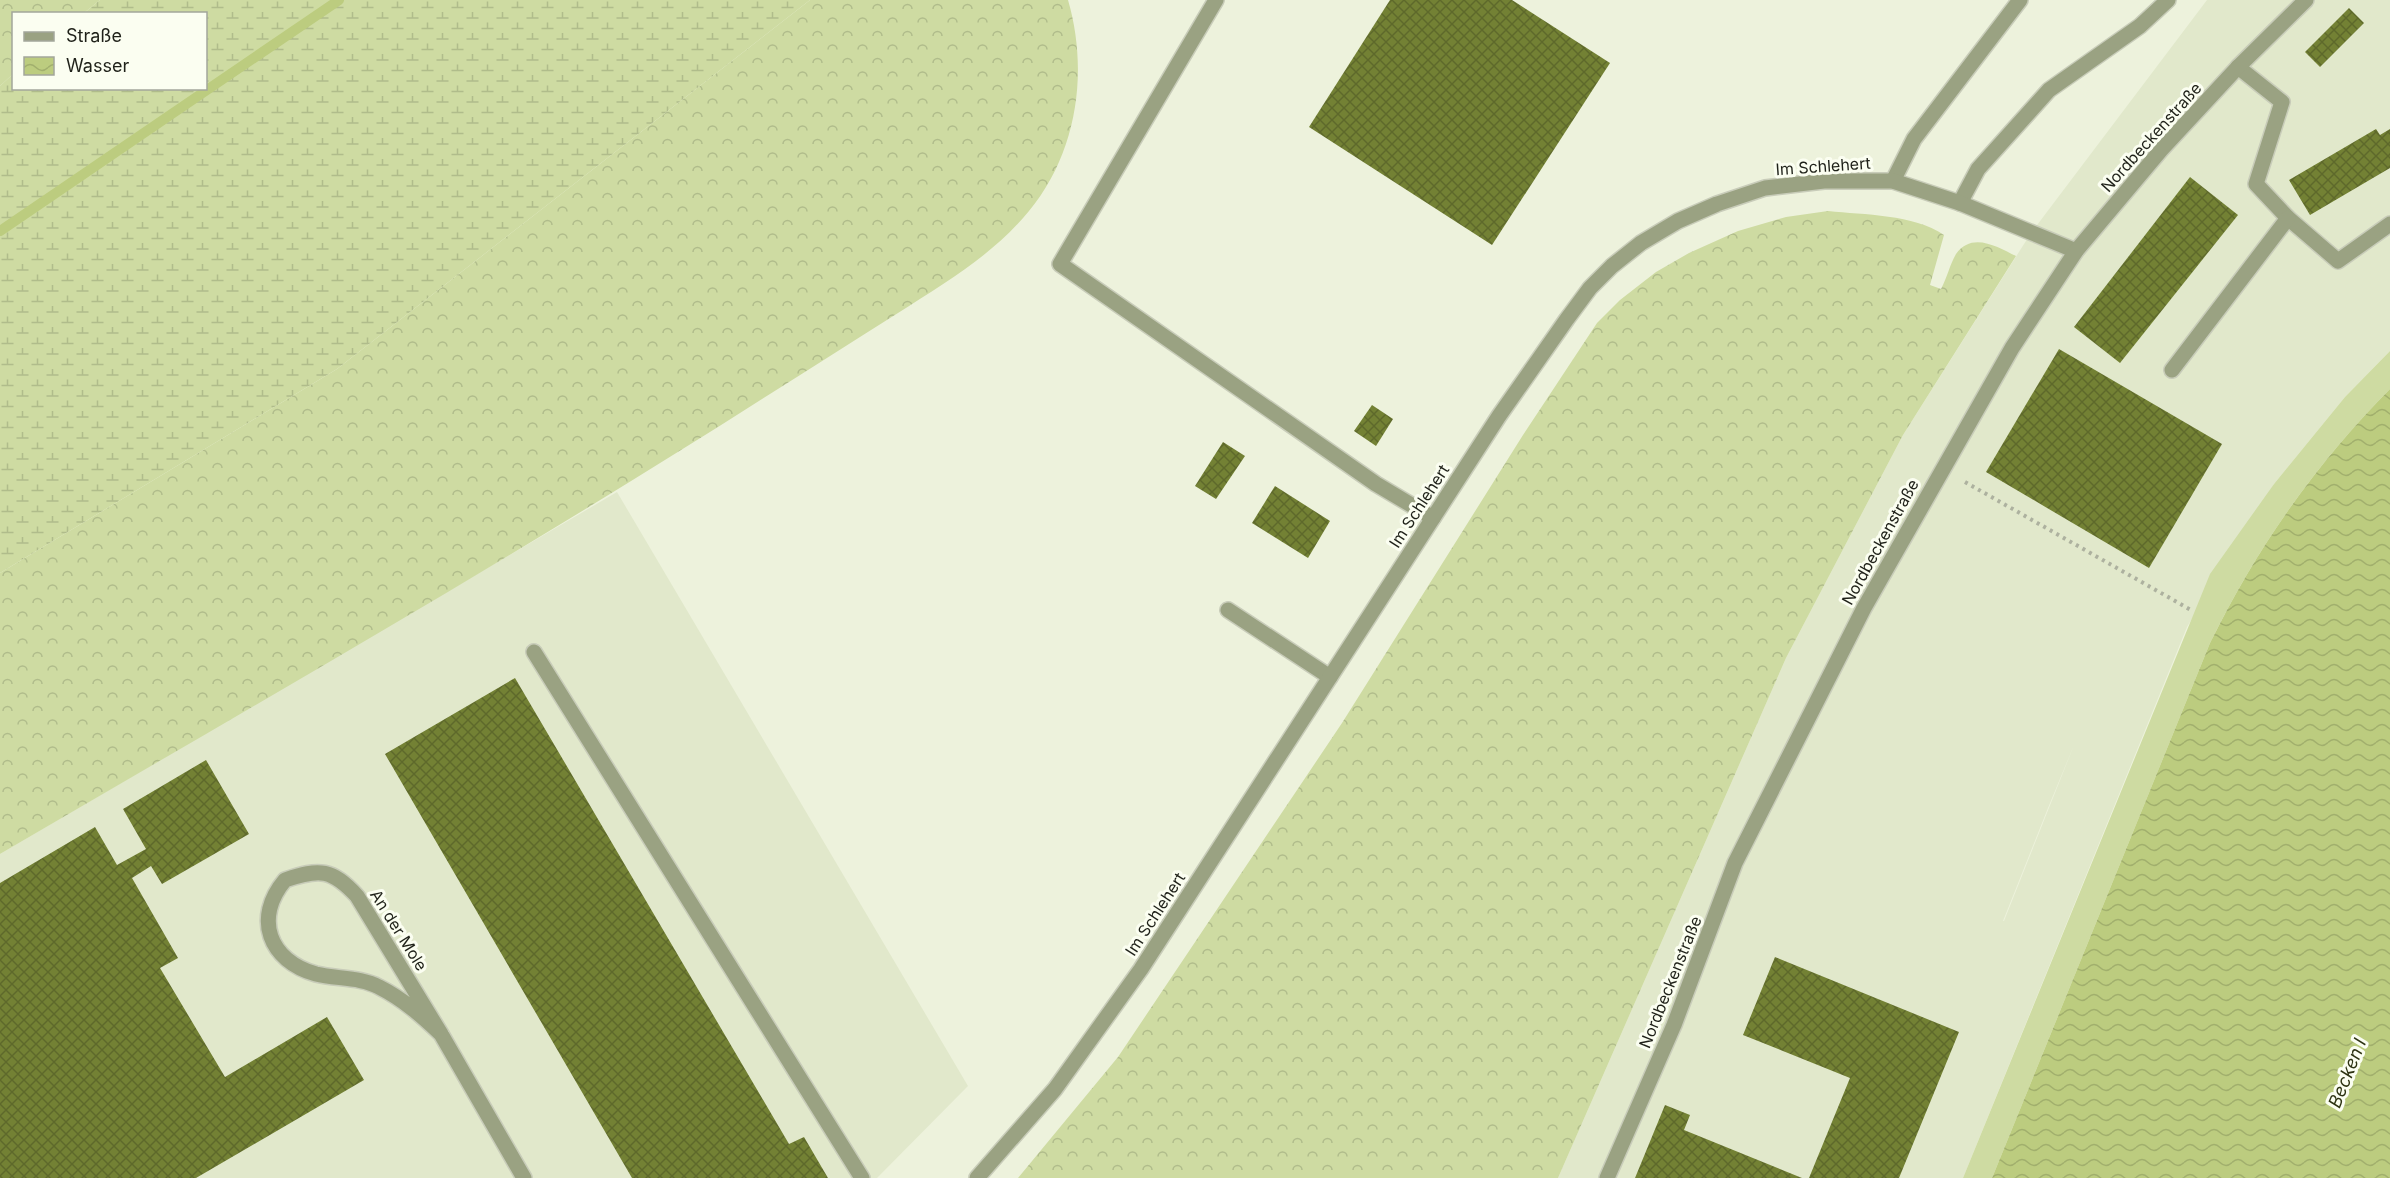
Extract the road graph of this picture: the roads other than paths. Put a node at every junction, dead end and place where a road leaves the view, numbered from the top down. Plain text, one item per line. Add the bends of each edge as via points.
1 (1216, 0) edge
2 (2020, 0) edge
3 (2168, 0) edge
4 (2306, 0) edge
5 (2238, 67) junction
6 (1893, 181) junction
7 (1960, 203) junction
8 (2288, 218) junction
9 (2390, 224) edge
10 (2076, 251) junction
11 (2172, 370) dead end
12 (1433, 518) junction
13 (1228, 610) dead end
14 (534, 652) dead end
15 (1330, 676) junction
16 (441, 1034) junction
17 (524, 1178) edge
18 (862, 1178) edge
19 (978, 1178) edge
20 (1607, 1178) edge

1 - 12 street via 1060,264 1376,484
2 - 6 street via 1914,139
3 - 7 street via 2140,26 2049,90 1978,170
4 - 5 street, Nordbeckenstraße
5 - 8 street via 2282,102 2256,184
5 - 10 street, Nordbeckenstraße
6 - 7 street, Im Schlehert
6 - 12 street, Im Schlehert via 1824,181 1765,188 1678,221 1641,243 1590,288
7 - 10 street, Im Schlehert
8 - 9 street via 2338,261
8 - 11 street
10 - 20 street, Nordbeckenstraße via 2012,348 1864,608 1736,863 1674,1024
12 - 15 street, Im Schlehert
13 - 15 street
14 - 18 street
15 - 19 street, Im Schlehert via 1128,987 1055,1089
16 - 16 street, An der Mole via 357,896 340,879 319,872 285,880 268,906 268,932 282,956 314,973 377,985 409,1005
16 - 17 street, An der Mole

